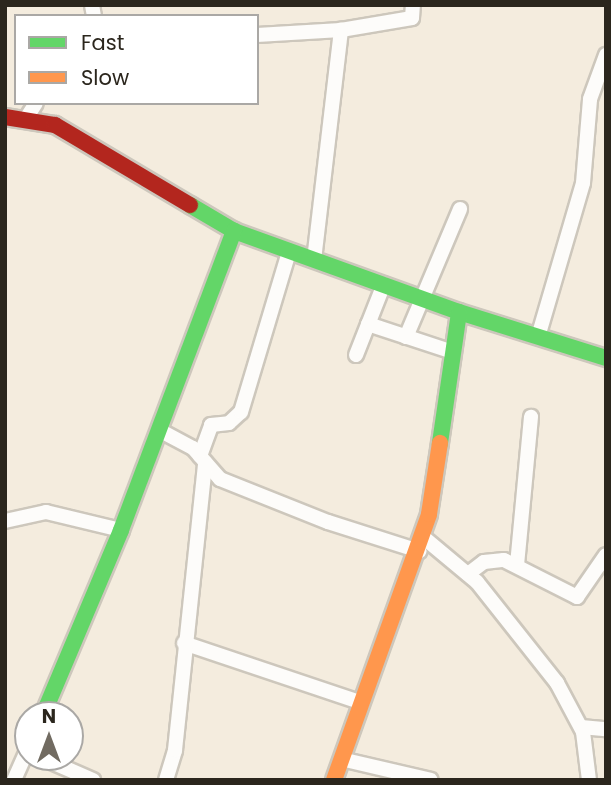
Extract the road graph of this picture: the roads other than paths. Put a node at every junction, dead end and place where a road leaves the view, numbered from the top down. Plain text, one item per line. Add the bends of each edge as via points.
1 (413, 5) edge
2 (341, 30) junction
3 (259, 35) edge
4 (606, 55) edge
5 (35, 105) edge
6 (5, 117) edge
7 (24, 120) junction
8 (460, 209) dead end
9 (234, 231) junction
10 (289, 252) junction
11 (314, 260) junction
12 (384, 285) junction
13 (422, 298) junction
14 (459, 312) junction
15 (369, 324) junction
16 (406, 337) junction
17 (538, 337) junction
18 (453, 352) junction
19 (356, 355) dead end
20 (606, 358) edge
21 (531, 417) dead end
22 (159, 430) junction
23 (203, 459) junction
24 (5, 521) edge
25 (121, 530) junction
26 (421, 544) junction
27 (606, 555) edge
28 (517, 565) junction
29 (468, 575) junction
30 (184, 642) junction
31 (49, 701) edge
32 (362, 703) junction
33 (581, 727) junction
34 (606, 729) edge
35 (341, 759) junction
36 (73, 771) edge
37 (93, 780) edge
38 (166, 780) edge
39 (334, 780) edge
40 (431, 780) edge
41 (589, 780) edge

1 - 2 street via 412,18
2 - 3 street
2 - 11 street
4 - 17 street via 590,99 583,183
5 - 7 street
6 - 7 street
7 - 9 street via 55,125
8 - 13 street
9 - 10 street
9 - 22 street
10 - 11 street
10 - 23 street via 241,412 229,423 211,425
11 - 12 street
12 - 13 street
12 - 15 street
13 - 14 street
13 - 16 street
14 - 17 street
14 - 18 street
15 - 16 street
15 - 19 street
16 - 18 street
17 - 20 street
18 - 26 street
21 - 28 street
22 - 23 street
22 - 25 street
23 - 26 street via 232,485
23 - 30 street via 201,531
24 - 25 street via 46,512
25 - 31 street
26 - 29 street
26 - 32 street
27 - 28 street via 577,597
28 - 29 street via 494,559
29 - 33 street via 557,683
30 - 32 street
30 - 38 street via 175,750
32 - 35 street
33 - 34 street
33 - 41 street
35 - 39 street
35 - 40 street
36 - 37 street

